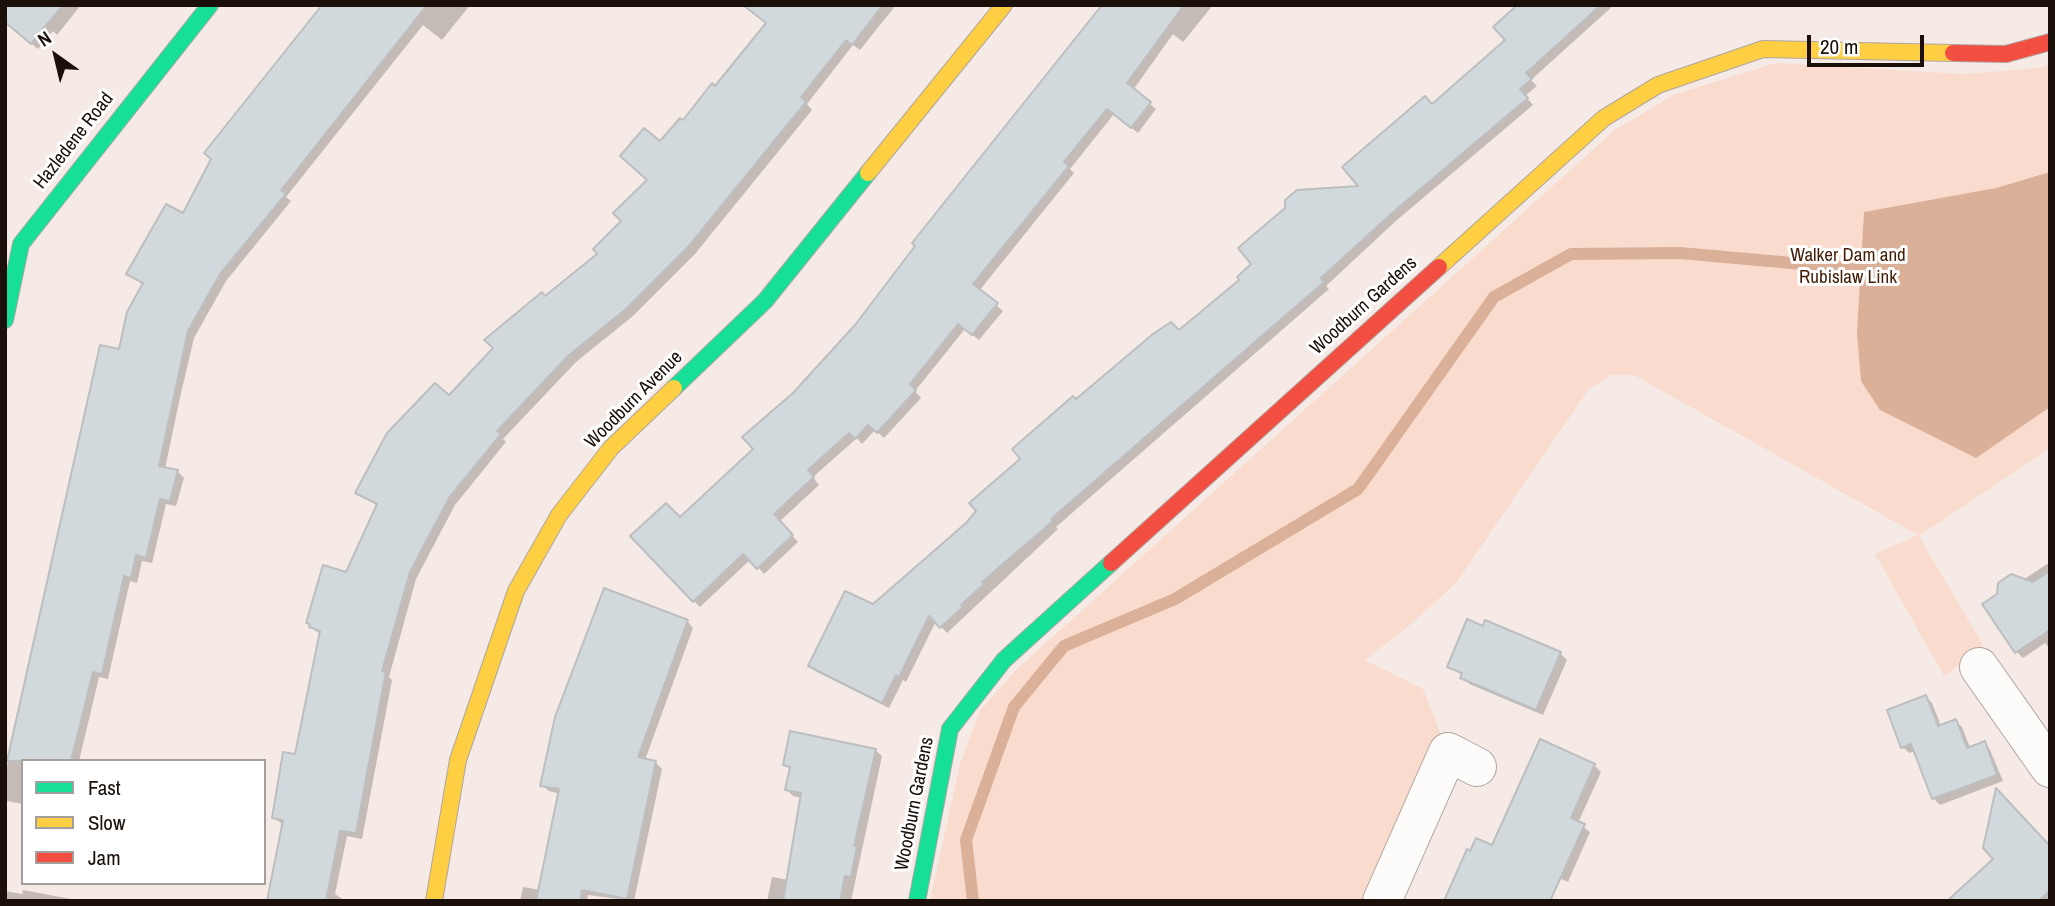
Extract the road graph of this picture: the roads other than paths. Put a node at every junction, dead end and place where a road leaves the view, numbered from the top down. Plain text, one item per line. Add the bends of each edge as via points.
1 (210, 5) edge
2 (1004, 5) edge
3 (2050, 43) edge
4 (5, 320) edge
5 (1979, 667) dead end
6 (2045, 750) edge
7 (1477, 766) dead end
8 (434, 901) edge
9 (918, 901) edge
10 (1381, 901) edge

1 - 4 street, Hazledene Road via 22,244
2 - 8 street, Woodburn Avenue via 765,301 611,448 559,515 516,591 458,760
3 - 9 street, Woodburn Gardens via 2006,54 1763,49 1658,85 1604,118 1004,660 950,729
5 - 6 street
7 - 10 street via 1448,752

